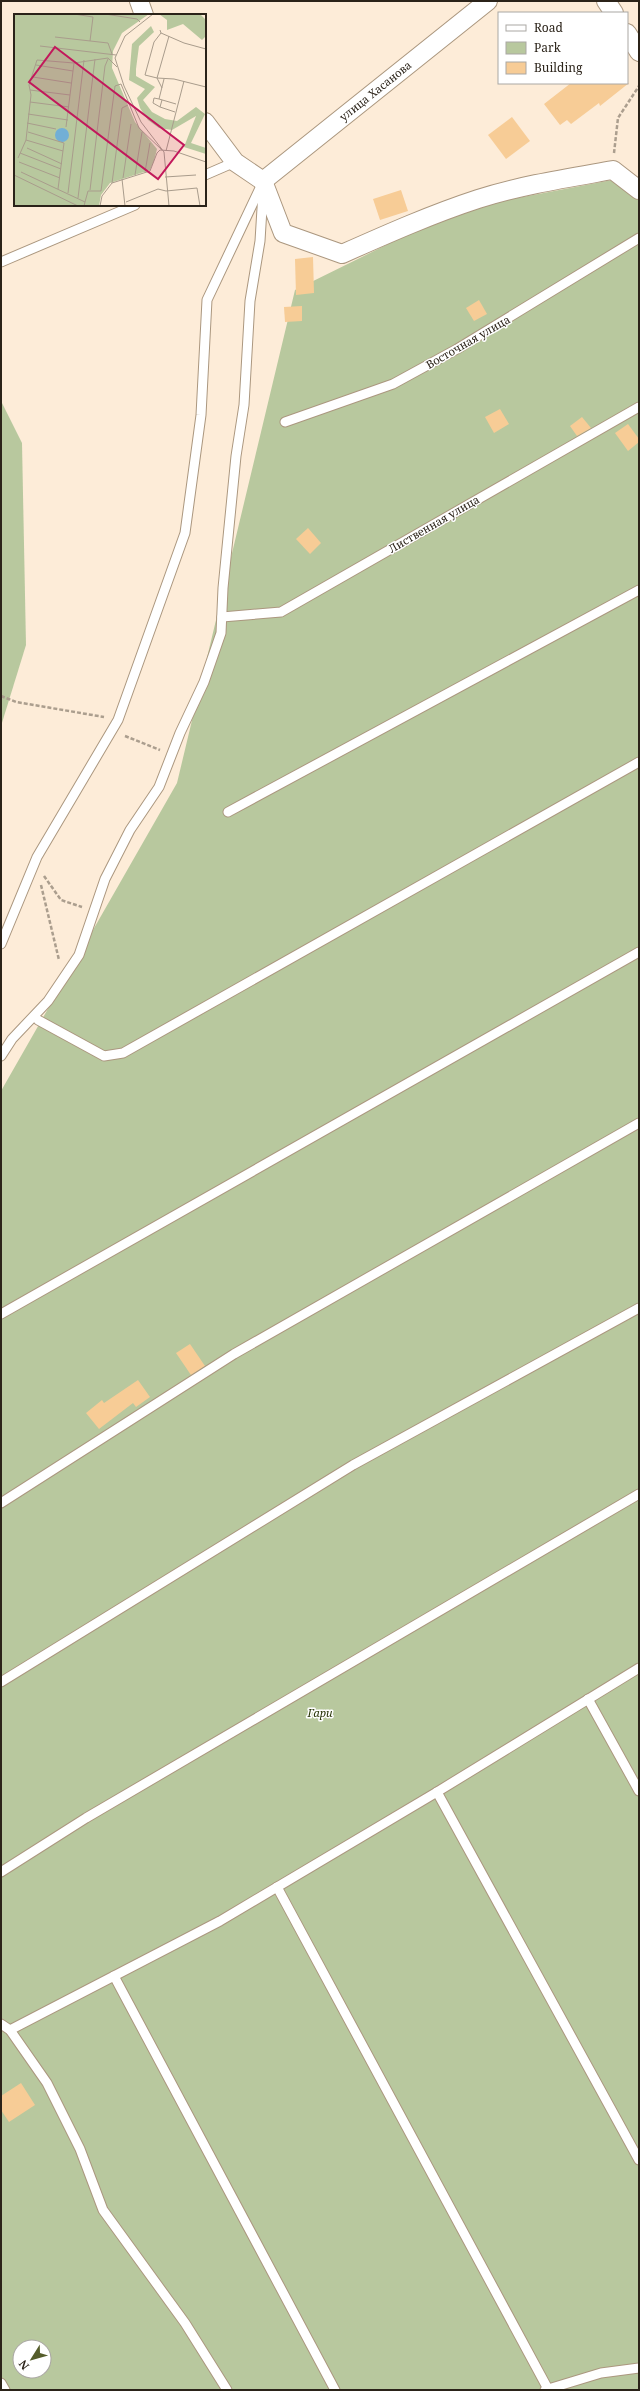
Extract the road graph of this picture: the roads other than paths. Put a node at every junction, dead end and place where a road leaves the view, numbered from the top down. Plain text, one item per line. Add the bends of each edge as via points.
1 (139, 1) edge
2 (488, 1) edge
3 (606, 1) edge
4 (613, 12) edge
5 (144, 14) edge
6 (628, 35) edge
7 (639, 52) edge
8 (206, 123) edge
9 (235, 162) junction
10 (206, 175) edge
11 (263, 181) junction
12 (639, 190) edge
13 (133, 206) edge
14 (639, 238) edge
15 (1, 262) edge
16 (639, 407) edge
17 (285, 422) dead end
18 (639, 590) edge
19 (222, 617) junction
20 (639, 762) edge
21 (228, 812) dead end
22 (1, 944) edge
23 (639, 952) edge
24 (38, 1020) dead end
25 (1, 1056) edge
26 (639, 1122) edge
27 (639, 1308) edge
28 (1, 1314) edge
29 (639, 1494) edge
30 (1, 1503) edge
31 (639, 1668) edge
32 (1, 1682) edge
33 (588, 1699) junction
34 (639, 1791) edge
35 (437, 1792) junction
36 (1, 1872) edge
37 (277, 1887) junction
38 (114, 1976) junction
39 (1, 2024) edge
40 (10, 2030) junction
41 (639, 2160) edge
42 (639, 2368) edge
43 (1, 2383) edge
44 (5, 2390) edge
45 (227, 2390) edge
46 (336, 2390) edge
47 (546, 2390) edge

1 - 5 street
2 - 11 street, улица Хасанова
3 - 4 street
6 - 7 street
8 - 9 street
9 - 10 lane
9 - 11 street
11 - 12 street via 284,234 342,254 419,220 479,199 528,186 613,170
11 - 19 lane via 260,241 250,301 244,405 236,456
11 - 22 lane via 207,300 201,415 184,533 118,720 35,862
13 - 15 lane
14 - 17 lane, Восточная улица via 457,349 393,384
16 - 19 lane, Лиственная улица via 281,612
18 - 21 lane
19 - 25 lane via 221,633 204,682 159,787 130,830 100,894 78,955 48,1001 12,1039
20 - 24 lane via 122,1053 104,1056
23 - 28 lane
26 - 30 lane via 234,1354
27 - 32 lane via 353,1465
29 - 36 lane via 86,1818
31 - 33 lane
33 - 34 lane
33 - 35 lane
35 - 37 lane
35 - 41 lane
37 - 38 lane via 220,1921
37 - 47 lane
38 - 40 lane
38 - 46 lane
39 - 40 lane
40 - 45 lane via 47,2083 80,2149 102,2210 185,2322
42 - 47 lane via 601,2373
43 - 44 lane

